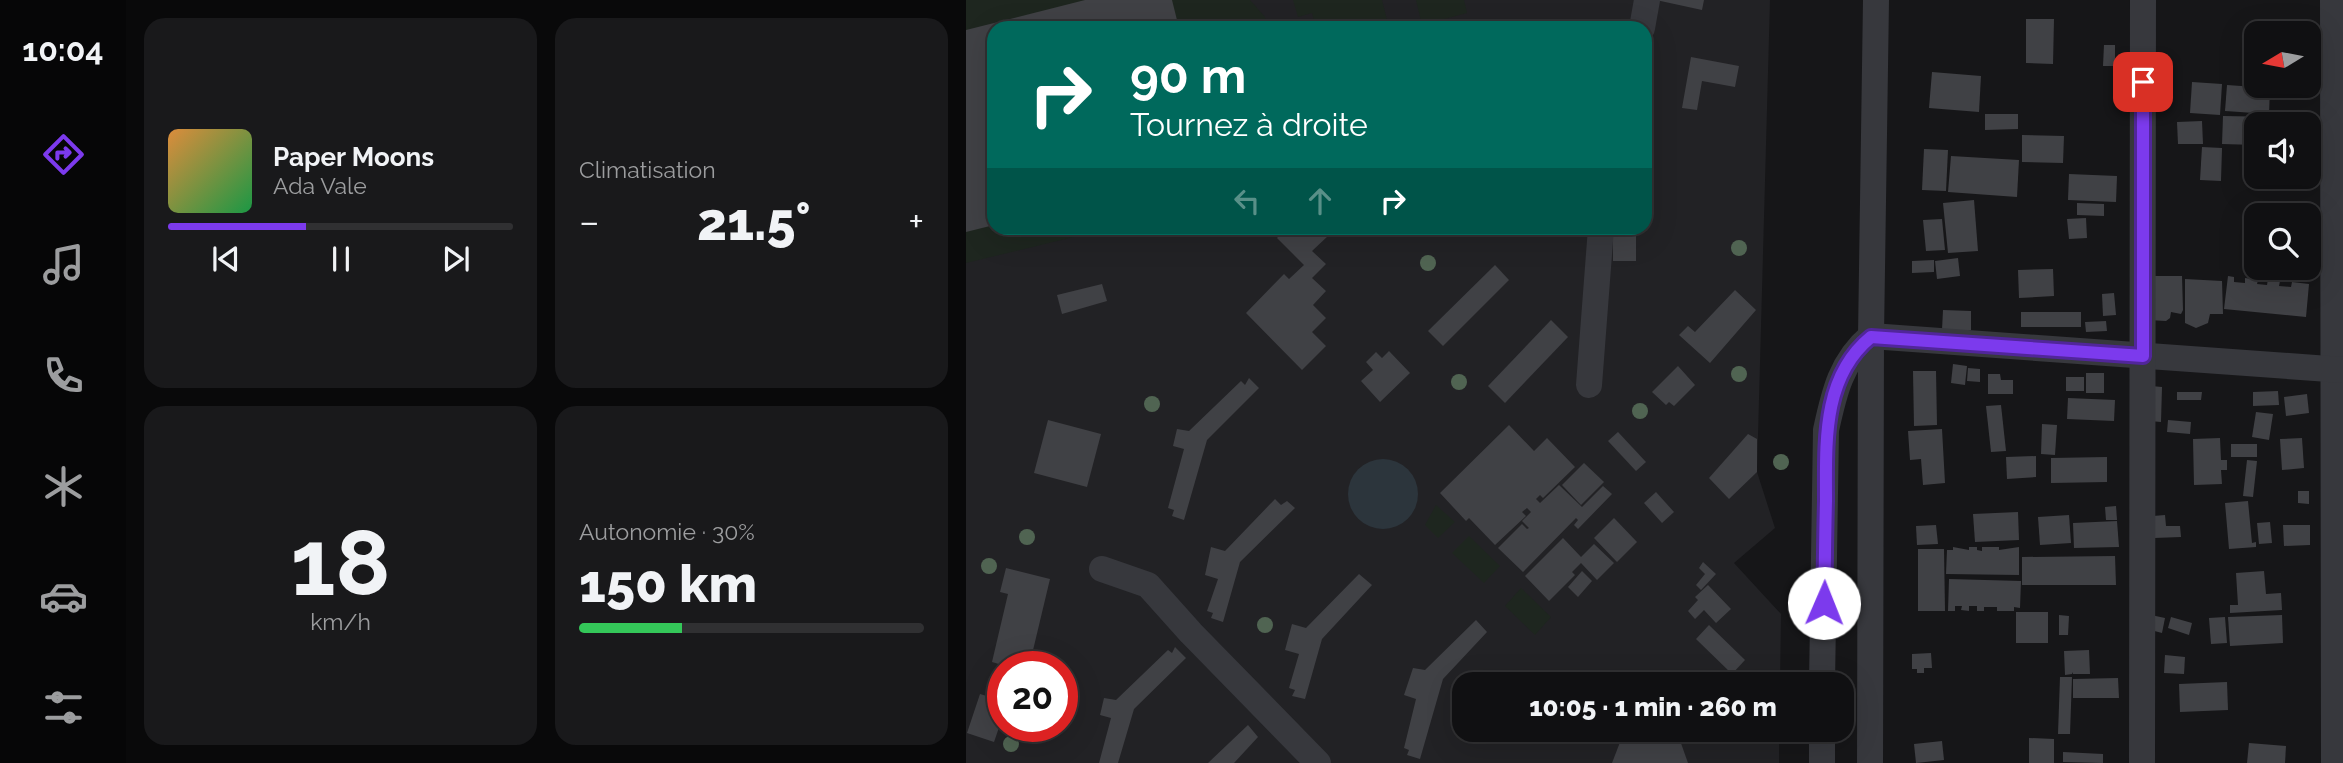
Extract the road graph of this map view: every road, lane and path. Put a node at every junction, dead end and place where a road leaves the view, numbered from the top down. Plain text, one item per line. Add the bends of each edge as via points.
1 (1647, 0) edge
2 (1876, 0) edge
3 (2143, 0) edge
4 (2333, 0) edge
5 (1643, 21) edge
6 (1600, 235) edge
7 (1871, 337) junction
8 (2143, 356) junction
9 (2339, 370) edge
10 (1589, 385) dead end
11 (1102, 569) dead end
12 (1822, 672) edge
13 (1822, 742) edge
14 (1318, 763) edge
15 (1822, 763) edge
16 (1870, 763) edge
17 (2142, 763) edge
18 (2334, 763) edge

1 - 5 street
2 - 7 street
3 - 8 street
4 - 9 street
6 - 10 street
7 - 8 street
7 - 12 street via 1846,363 1826,430
7 - 16 street
8 - 9 street
8 - 17 street
9 - 18 street
11 - 14 street via 1148,585
13 - 15 street

